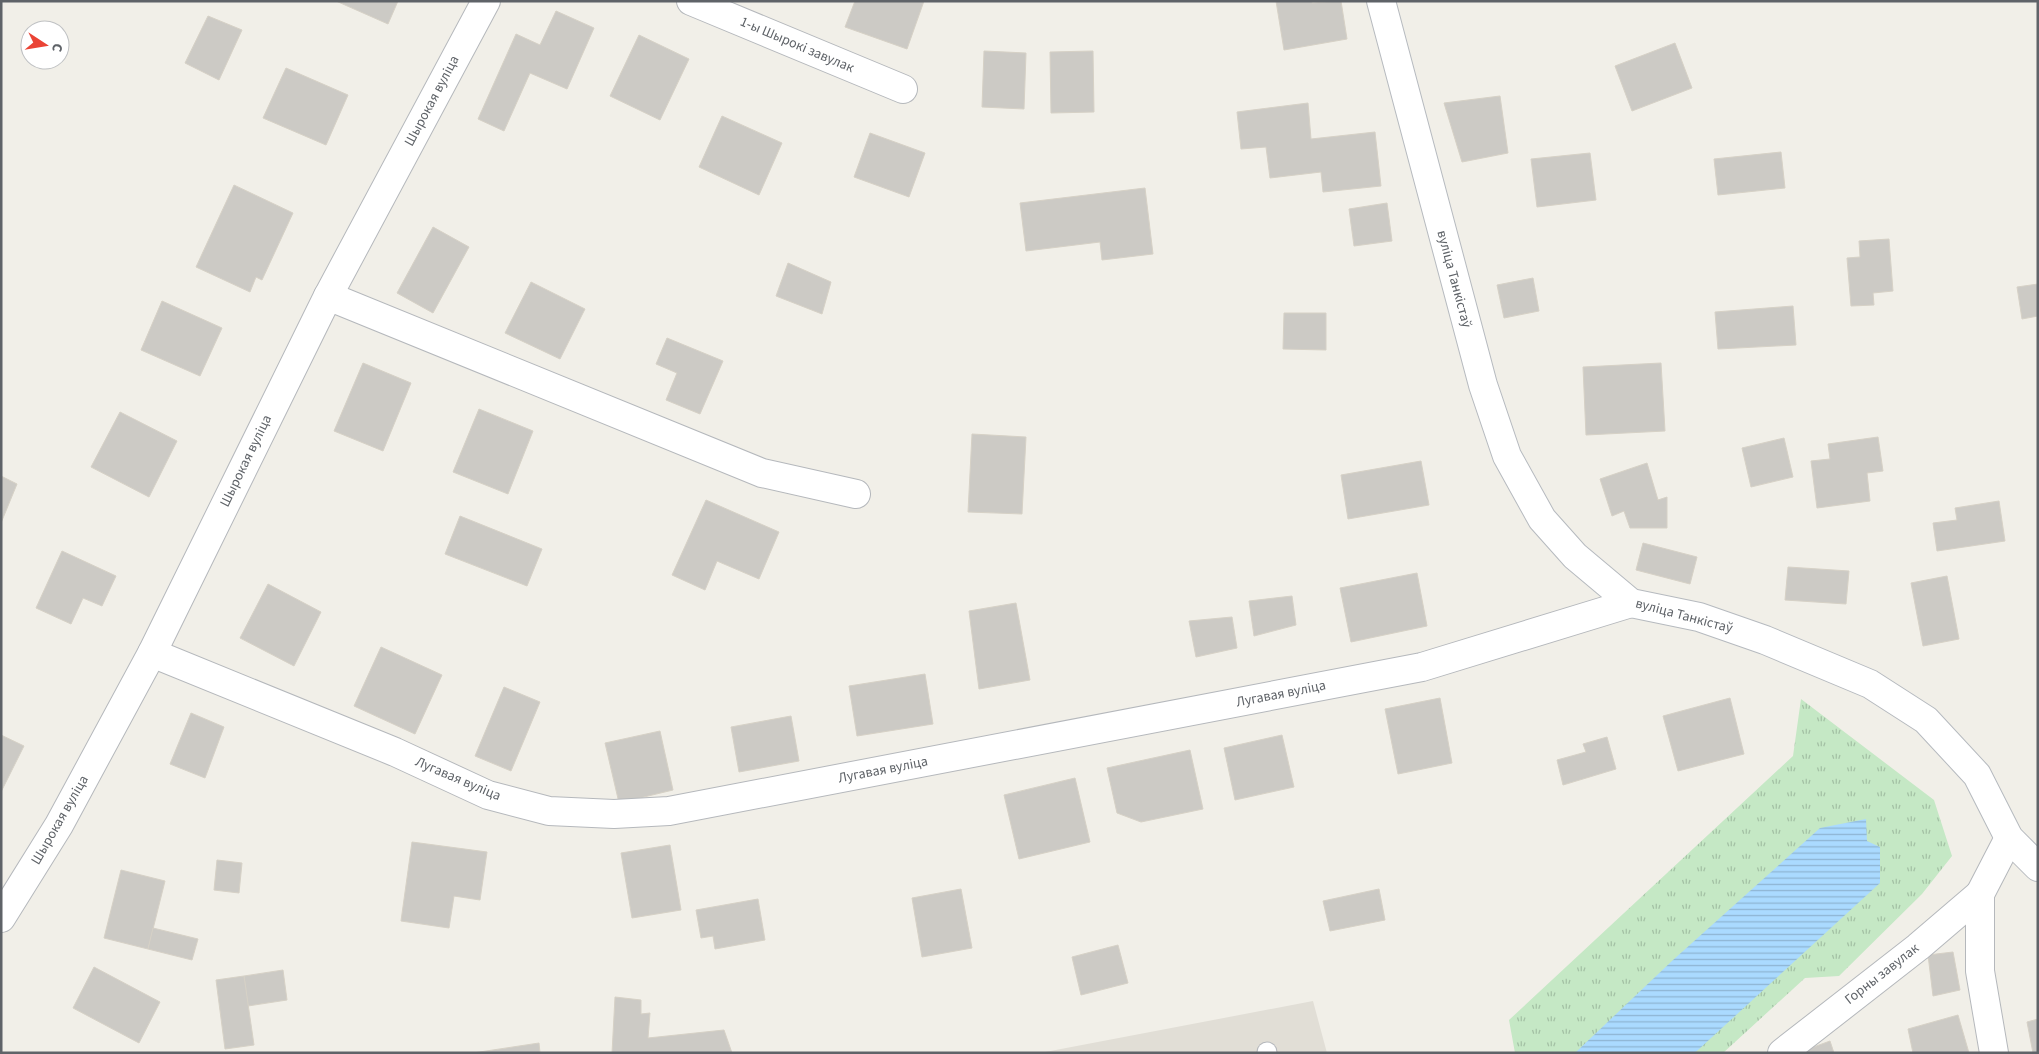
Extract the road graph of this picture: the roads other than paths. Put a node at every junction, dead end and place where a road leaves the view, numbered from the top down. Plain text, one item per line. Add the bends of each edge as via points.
1 (486, 1) edge
2 (691, 1) edge
3 (1381, 1) edge
4 (903, 89) dead end
5 (328, 296) junction
6 (856, 494) dead end
7 (1631, 603) junction
8 (152, 652) junction
9 (2009, 838) junction
10 (2038, 868) edge
11 (1980, 894) junction
12 (1, 918) edge
13 (1782, 1053) edge
14 (1994, 1053) edge

1 - 5 street, Шырокая вуліца
2 - 4 street, 1-ы Шырокі завулак
3 - 7 street, вуліца Танкістаў via 1465,322 1507,456 1542,519 1576,556
5 - 6 street via 762,473
5 - 8 street, Шырокая вуліца
7 - 8 street, Лугавая вуліца via 1422,667 669,811 614,814 550,811 488,795 395,752
7 - 9 street, вуліца Танкістаў via 1699,617 1766,640 1878,689 1926,720 1977,775
8 - 12 street, Шырокая вуліца via 59,826
9 - 10 street, вуліца Танкістаў
9 - 11 street
11 - 13 street, Горны завулак via 1918,947
11 - 14 street via 1980,971

